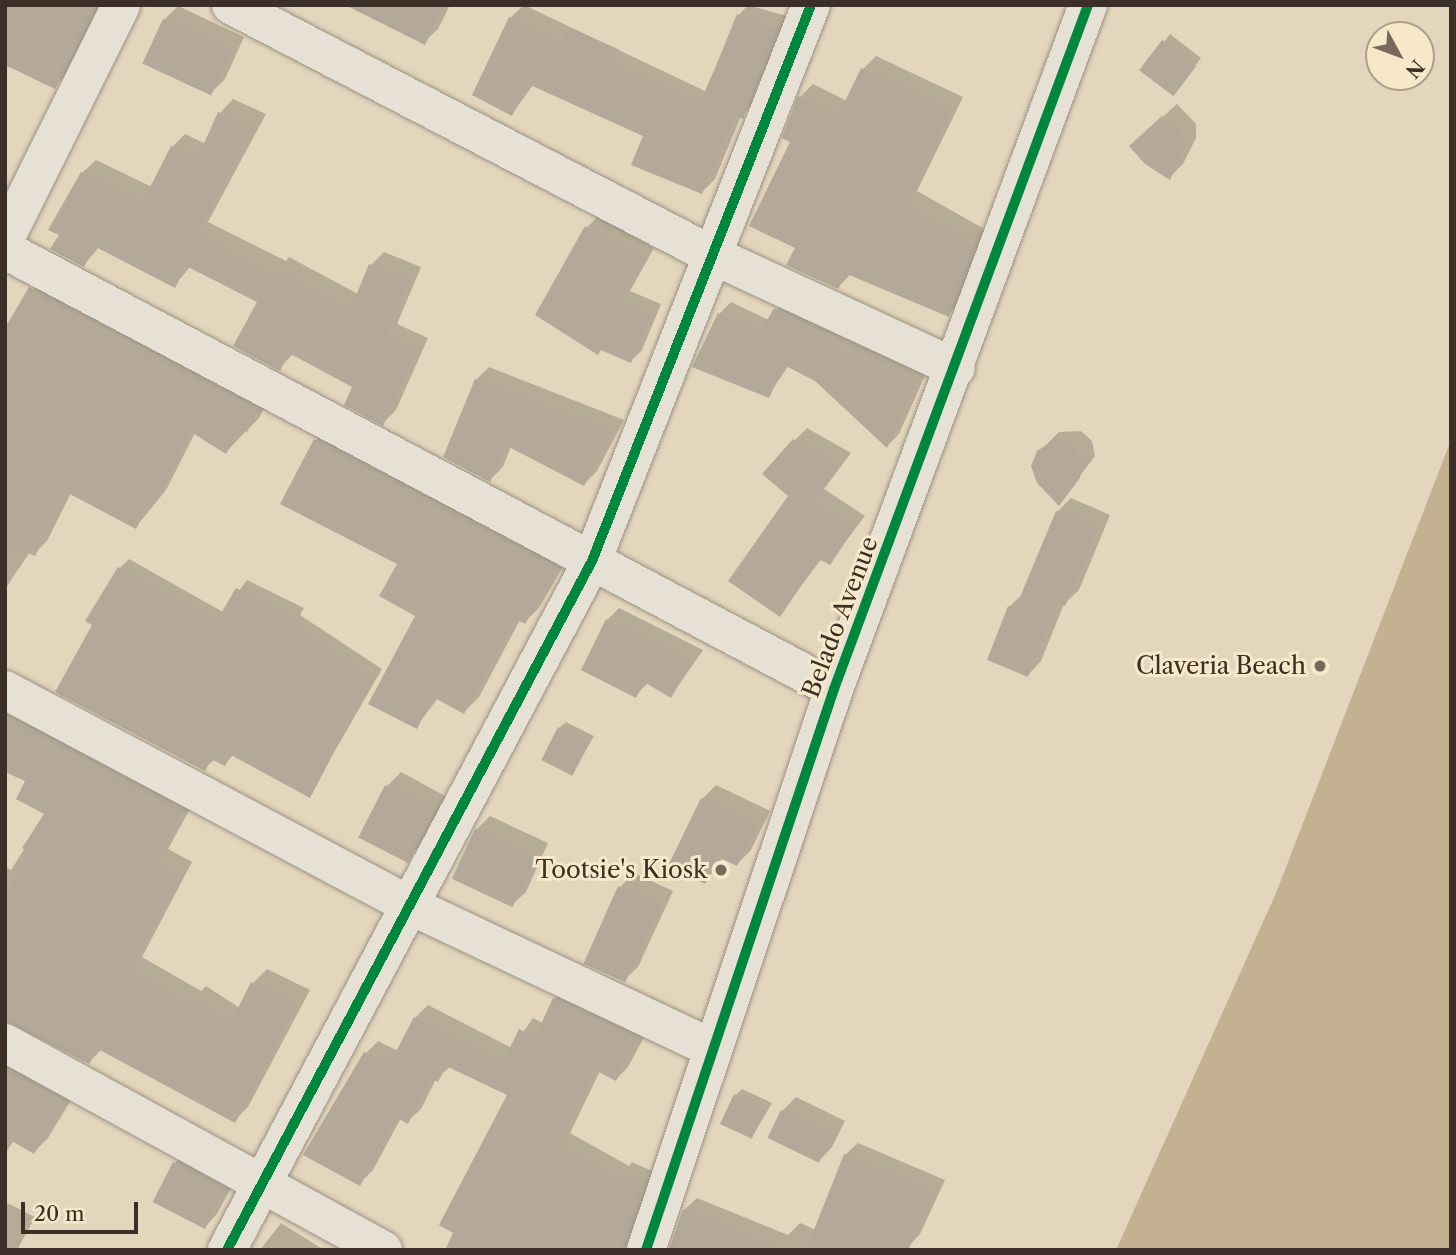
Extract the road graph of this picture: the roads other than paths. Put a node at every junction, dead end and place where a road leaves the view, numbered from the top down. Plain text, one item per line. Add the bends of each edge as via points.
1 (121, 5) edge
2 (230, 5) edge
3 (811, 5) edge
4 (1088, 5) edge
5 (5, 239) edge
6 (5, 250) edge
7 (710, 254) junction
8 (956, 368) junction
9 (592, 561) junction
10 (834, 689) junction
11 (5, 690) edge
12 (409, 905) junction
13 (5, 1043) edge
14 (712, 1048) junction
15 (262, 1186) junction
16 (227, 1250) edge
17 (383, 1250) edge
18 (646, 1250) edge

1 - 5 street
2 - 7 street
3 - 7 street
4 - 8 street, Belado Avenue
6 - 9 street
7 - 8 street
7 - 9 street
8 - 10 street, Belado Avenue
9 - 10 street
9 - 12 street
10 - 14 street, Belado Avenue
11 - 12 street
12 - 14 street
12 - 15 street
13 - 15 street
14 - 18 street, Belado Avenue
15 - 16 street
15 - 17 street

